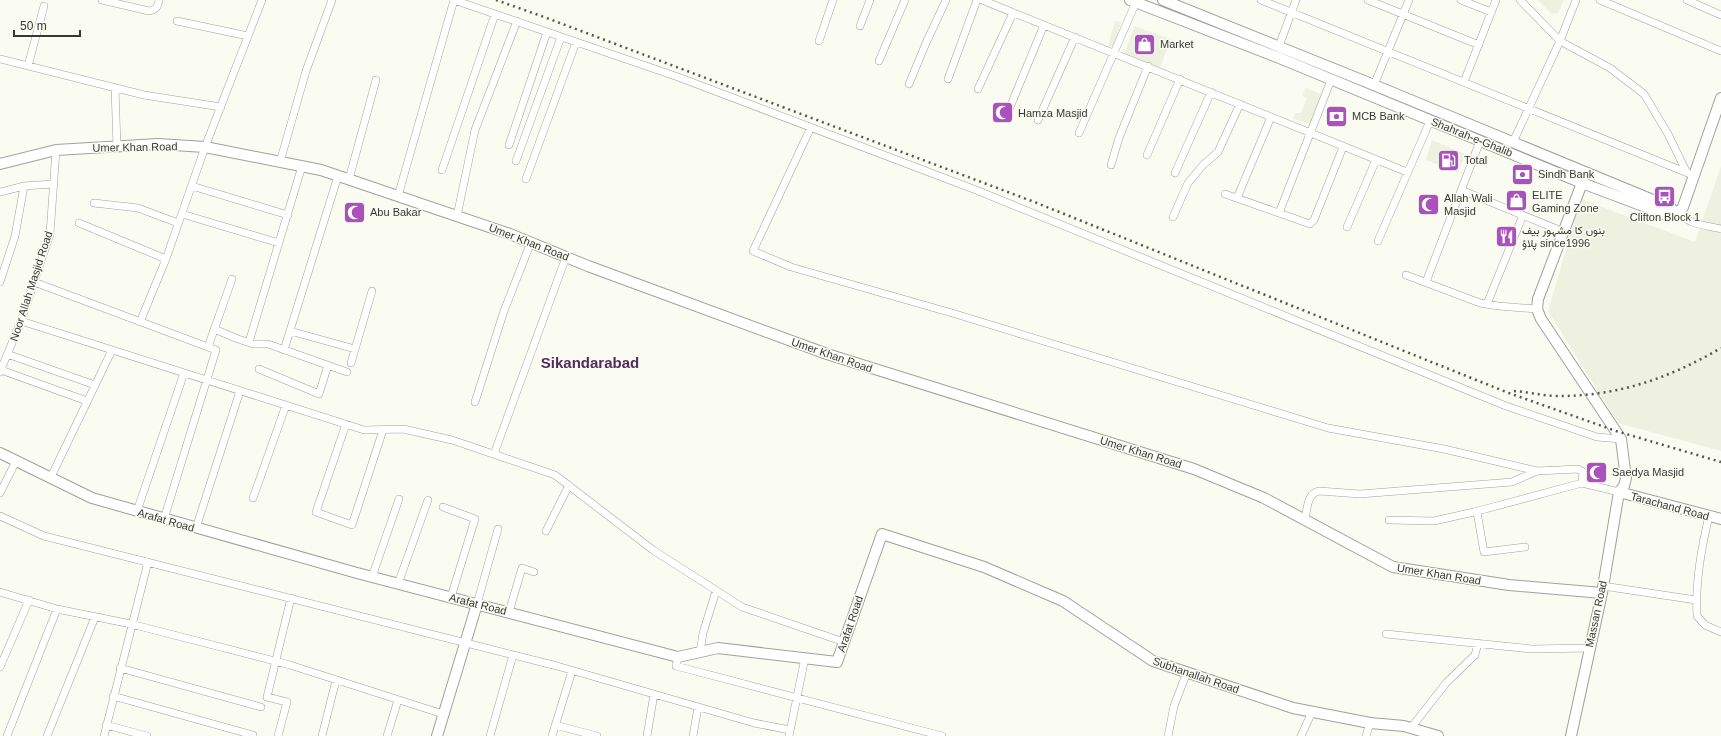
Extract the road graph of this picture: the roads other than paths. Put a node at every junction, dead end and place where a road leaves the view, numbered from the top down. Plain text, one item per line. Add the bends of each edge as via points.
1 (102, 0) edge
2 (159, 0) edge
3 (262, 0) edge
4 (332, 0) edge
5 (833, 0) edge
6 (870, 0) edge
7 (905, 0) edge
8 (946, 0) edge
9 (977, 0) edge
10 (982, 0) edge
11 (1261, 0) edge
12 (1296, 0) edge
13 (1368, 0) edge
14 (1409, 0) edge
15 (1461, 0) edge
16 (1496, 0) edge
17 (1520, 0) edge
18 (1576, 0) edge
19 (1600, 0) edge
20 (1687, 0) edge
21 (1133, 1) edge
22 (1168, 1) edge
23 (44, 6) dead end
24 (1291, 12) junction
25 (1491, 12) junction
26 (1014, 13) junction
27 (495, 14) junction
28 (1403, 14) junction
29 (1721, 15) edge
30 (177, 21) dead end
31 (516, 22) junction
32 (1044, 25) junction
33 (860, 26) dead end
34 (547, 32) junction
35 (248, 36) junction
36 (561, 37) junction
37 (1075, 37) junction
38 (819, 41) dead end
39 (1560, 41) junction
40 (576, 42) junction
41 (1479, 45) junction
42 (1279, 46) junction
43 (1388, 50) junction
44 (1721, 51) edge
45 (1114, 52) junction
46 (0, 59) edge
47 (879, 61) dead end
48 (28, 66) junction
49 (1148, 66) junction
50 (948, 79) dead end
51 (1180, 79) junction
52 (376, 80) dead end
53 (1331, 80) junction
54 (1464, 82) junction
55 (910, 84) dead end
56 (1374, 85) junction
57 (115, 88) junction
58 (978, 89) dead end
59 (1211, 92) junction
60 (1721, 98) edge
61 (1240, 104) junction
62 (221, 107) junction
63 (1529, 109) junction
64 (1008, 112) dead end
65 (1271, 117) junction
66 (1038, 120) dead end
67 (1430, 121) junction
68 (811, 127) junction
69 (1079, 133) dead end
70 (1310, 134) junction
71 (1480, 141) junction
72 (1513, 142) junction
73 (509, 145) dead end
74 (117, 146) junction
75 (205, 147) junction
76 (1343, 147) junction
77 (56, 150) junction
78 (1147, 155) dead end
79 (1376, 160) junction
80 (516, 161) dead end
81 (280, 162) junction
82 (0, 164) edge
83 (1111, 165) dead end
84 (302, 166) junction
85 (442, 170) dead end
86 (1407, 172) junction
87 (1175, 173) dead end
88 (1690, 174) junction
89 (338, 176) junction
90 (349, 179) junction
91 (526, 179) dead end
92 (1582, 183) junction
93 (53, 184) junction
94 (24, 186) junction
95 (192, 186) junction
96 (1461, 190) junction
97 (0, 192) edge
98 (1224, 194) dead end
99 (398, 196) junction
100 (1237, 198) junction
101 (94, 202) dead end
102 (1279, 213) junction
103 (1678, 213) junction
104 (182, 214) junction
105 (288, 215) junction
106 (1523, 215) junction
107 (457, 216) junction
108 (1173, 217) dead end
109 (79, 223) dead end
110 (178, 223) junction
111 (1347, 227) dead end
112 (1721, 229) edge
113 (1564, 232) junction
114 (1378, 240) dead end
115 (531, 242) junction
116 (279, 243) junction
117 (566, 257) junction
118 (166, 259) junction
119 (3, 265) edge
120 (1406, 275) dead end
121 (232, 279) dead end
122 (0, 282) edge
123 (34, 282) junction
124 (1426, 282) junction
125 (372, 291) dead end
126 (1487, 304) junction
127 (1537, 309) junction
128 (22, 321) junction
129 (140, 322) junction
130 (214, 329) junction
131 (290, 331) junction
132 (249, 342) junction
133 (208, 347) junction
134 (355, 349) junction
135 (112, 350) junction
136 (284, 350) junction
137 (7, 354) junction
138 (351, 363) dead end
139 (328, 365) junction
140 (259, 369) dead end
141 (1, 371) edge
142 (347, 372) dead end
143 (184, 373) junction
144 (206, 380) junction
145 (95, 385) junction
146 (240, 391) junction
147 (87, 401) junction
148 (475, 402) dead end
149 (286, 405) junction
150 (346, 424) junction
151 (383, 430) junction
152 (1621, 439) junction
153 (0, 453) edge
154 (494, 454) junction
155 (16, 461) junction
156 (1537, 471) junction
157 (50, 479) junction
158 (1582, 482) junction
159 (569, 485) junction
160 (1619, 492) junction
161 (0, 493) edge
162 (253, 498) dead end
163 (399, 499) dead end
164 (428, 500) dead end
165 (443, 507) dead end
166 (137, 511) junction
167 (1477, 512) junction
168 (0, 516) edge
169 (1709, 516) junction
170 (164, 519) junction
171 (1721, 519) edge
172 (1305, 520) junction
173 (1389, 520) dead end
174 (196, 528) junction
175 (498, 529) dead end
176 (546, 531) dead end
177 (882, 534) joint
178 (1525, 547) dead end
179 (148, 562) junction
180 (534, 572) dead end
181 (372, 577) junction
182 (398, 584) junction
183 (1602, 589) junction
184 (716, 590) junction
185 (0, 592) edge
186 (451, 597) junction
187 (291, 598) junction
188 (29, 600) junction
189 (1696, 600) junction
190 (477, 604) junction
191 (57, 609) junction
192 (509, 612) junction
193 (95, 617) junction
194 (131, 624) junction
195 (1721, 632) edge
196 (1386, 634) dead end
197 (465, 642) junction
198 (844, 642) junction
199 (1478, 643) junction
200 (1589, 648) junction
201 (700, 652) junction
202 (513, 655) junction
203 (678, 657) junction
204 (805, 658) junction
205 (276, 661) junction
206 (0, 667) edge
207 (120, 668) junction
208 (572, 671) junction
209 (1187, 672) junction
210 (336, 680) junction
211 (654, 694) junction
212 (113, 696) junction
213 (797, 698) junction
214 (398, 700) junction
215 (262, 707) dead end
216 (698, 707) junction
217 (1312, 712) junction
218 (443, 714) junction
219 (1370, 723) junction
220 (106, 725) junction
221 (555, 725) junction
222 (1411, 728) junction
223 (789, 733) edge
224 (253, 735) edge
225 (931, 735) edge
226 (7, 736) edge
227 (47, 736) edge
228 (104, 736) edge
229 (147, 736) edge
230 (278, 736) edge
231 (322, 736) edge
232 (387, 736) edge
233 (437, 736) edge
234 (490, 736) edge
235 (552, 736) edge
236 (597, 736) edge
237 (647, 736) edge
238 (693, 736) edge
239 (942, 736) edge
240 (1168, 736) edge
241 (1301, 736) edge
242 (1366, 736) edge
243 (1438, 736) edge
244 (1570, 736) edge

1 - 2 street via 149,11 158,6
3 - 35 street
4 - 81 street via 306,71
5 - 38 street
6 - 33 street
7 - 47 street
8 - 55 street
9 - 50 street
10 - 26 street
11 - 24 street
12 - 24 street
13 - 28 street
14 - 28 street
15 - 25 street
16 - 25 street
17 - 39 street
18 - 39 street
19 - 44 street
20 - 29 street
21 - 45 street
21 - 53 street, Shahrah-e-Ghalib
22 - 42 street, Shahrah-e-Ghalib
23 - 48 street
24 - 42 street
24 - 43 street
25 - 41 street
26 - 32 street
26 - 58 street
27 - 31 street
27 - 85 street
27 - 99 street via 454,0
28 - 41 street
28 - 43 street
30 - 35 street
31 - 34 street
31 - 107 street via 475,130
32 - 37 street
32 - 64 street
34 - 36 street
34 - 73 street
35 - 62 street
36 - 40 street
36 - 80 street
37 - 45 street
37 - 66 street
39 - 63 street
39 - 88 street via 1610,68 1644,94
40 - 68 street
40 - 91 street
41 - 54 street
42 - 56 street, Shahrah-e-Ghalib
43 - 54 street
43 - 56 street
45 - 49 street
45 - 69 street
46 - 48 street
48 - 57 street
49 - 51 street
49 - 83 street
51 - 59 street
51 - 78 street
52 - 90 street
53 - 67 street, Shahrah-e-Ghalib
53 - 70 street
54 - 63 street
56 - 72 street, Shahrah-e-Ghalib
57 - 62 street
57 - 74 street
59 - 61 street
59 - 87 street
60 - 88 street
61 - 65 street
61 - 108 street via 1218,152 1188,183
62 - 75 street
63 - 72 street
63 - 88 street
65 - 70 street
65 - 100 street
67 - 71 street, Shahrah-e-Ghalib
67 - 86 street
68 - 152 street via 976,190 1506,406 1596,437
68 - 156 street via 753,251 791,267 952,313 1328,428
70 - 76 street
70 - 102 street
71 - 92 street, Shahrah-e-Ghalib
71 - 96 street
72 - 103 street, Shahrah-e-Ghalib via 1663,204
74 - 75 street, Umer Khan Road via 158,144
74 - 77 street, Umer Khan Road
75 - 81 street, Umer Khan Road
75 - 95 street
76 - 79 street
76 - 102 street via 1312,223
77 - 82 street, Umer Khan Road
77 - 93 street, Noor Allah Masjid Road
79 - 86 street
79 - 111 street
81 - 84 street, Umer Khan Road
84 - 89 street, Umer Khan Road
84 - 105 street
86 - 114 street
88 - 103 street via 1683,207
89 - 90 street, Umer Khan Road
89 - 131 street
90 - 99 street, Umer Khan Road
92 - 103 street, Shahrah-e-Ghalib via 1667,215
92 - 113 street
93 - 94 street
93 - 123 street, Noor Allah Masjid Road via 50,234
94 - 97 street
94 - 119 street via 15,236
95 - 104 street
95 - 105 street
96 - 106 street
96 - 124 street
98 - 100 street
99 - 107 street, Umer Khan Road
100 - 102 street
101 - 110 street via 138,208
103 - 112 street via 1690,222
104 - 110 street
104 - 116 street
105 - 116 street
106 - 113 street
106 - 126 street
107 - 115 street, Umer Khan Road
109 - 118 street
110 - 118 street
113 - 127 street via 1538,299
115 - 117 street, Umer Khan Road
115 - 148 street via 504,311
116 - 132 street
117 - 154 street
117 - 172 street, Umer Khan Road via 832,356 1194,469 1264,498
118 - 129 street
119 - 122 street
120 - 124 street
121 - 130 street
123 - 128 street, Noor Allah Masjid Road
123 - 129 street
124 - 126 street
125 - 134 street
126 - 127 street
127 - 152 street via 1541,319
128 - 135 street
128 - 137 street, Noor Allah Masjid Road
129 - 133 street
130 - 132 street
130 - 133 street
131 - 134 street
131 - 136 street
132 - 136 street via 268,344
133 - 144 street via 216,350
134 - 138 street
135 - 143 street
135 - 145 street
136 - 139 street
137 - 141 street, Noor Allah Masjid Road
137 - 145 street
139 - 140 street via 319,394
139 - 142 street
141 - 147 street
143 - 144 street
143 - 166 street
144 - 146 street
144 - 170 street
145 - 147 street
146 - 149 street
146 - 174 street
147 - 157 street
149 - 150 street
149 - 162 street
150 - 151 street via 364,430
150 - 151 street via 316,512 352,525
151 - 154 street via 403,429 452,440
152 - 160 street, Massan Road via 1626,478
153 - 155 street, Arafat Road
154 - 159 street via 555,475
155 - 157 street, Arafat Road
155 - 161 street
156 - 158 street via 1578,469 1583,472
156 - 172 street via 1512,482 1360,494 1314,492
157 - 166 street, Arafat Road via 92,498
158 - 160 street
158 - 167 street
159 - 176 street
159 - 184 street via 653,550
160 - 169 street, Tarachand Road
160 - 183 street, Massan Road
163 - 181 street
164 - 182 street
165 - 186 street via 475,519
166 - 170 street, Arafat Road
167 - 173 street via 1434,521
167 - 178 street via 1484,552
168 - 179 street via 44,536
169 - 171 street, Tarachand Road
169 - 189 street via 1700,553
170 - 174 street, Arafat Road
172 - 183 street, Umer Khan Road via 1393,568 1509,585
174 - 181 street, Arafat Road
175 - 190 street
177 - 198 street, Arafat Road
177 - 209 street, Subhanallah Road via 984,567 1063,602 1153,661
179 - 187 street
179 - 194 street
180 - 192 street via 522,568
181 - 182 street, Arafat Road
182 - 186 street, Arafat Road
183 - 189 street
183 - 200 street, Massan Road
184 - 198 street via 742,607
184 - 201 street
185 - 188 street
186 - 190 street, Arafat Road
187 - 197 street
187 - 205 street
188 - 191 street
188 - 206 street
189 - 195 street via 1700,622
190 - 192 street, Arafat Road
190 - 197 street
191 - 193 street
191 - 226 street
192 - 203 street, Arafat Road
193 - 194 street
193 - 227 street
194 - 205 street
194 - 207 street
196 - 199 street
197 - 202 street
197 - 218 street
198 - 204 street, Arafat Road via 837,662
199 - 200 street via 1532,649
199 - 222 street via 1475,655 1446,683
200 - 244 street, Massan Road
201 - 203 street, Arafat Road
201 - 204 street, Arafat Road via 718,648
202 - 208 street
202 - 234 street
203 - 213 street via 676,666
204 - 213 street
205 - 210 street
205 - 230 street via 267,697 287,702
207 - 212 street
207 - 215 street
208 - 211 street
208 - 221 street
209 - 217 street, Subhanallah Road
209 - 240 street via 1174,706
210 - 214 street
210 - 231 street
211 - 216 street
211 - 237 street
212 - 220 street
212 - 224 street
213 - 223 street
213 - 225 street
214 - 218 street
214 - 232 street
216 - 223 street
216 - 238 street
217 - 219 street, Subhanallah Road
217 - 241 street
218 - 233 street
219 - 222 street, Subhanallah Road
219 - 242 street
220 - 228 street
220 - 229 street
221 - 235 street
221 - 236 street
222 - 243 street, Subhanallah Road
225 - 239 street

